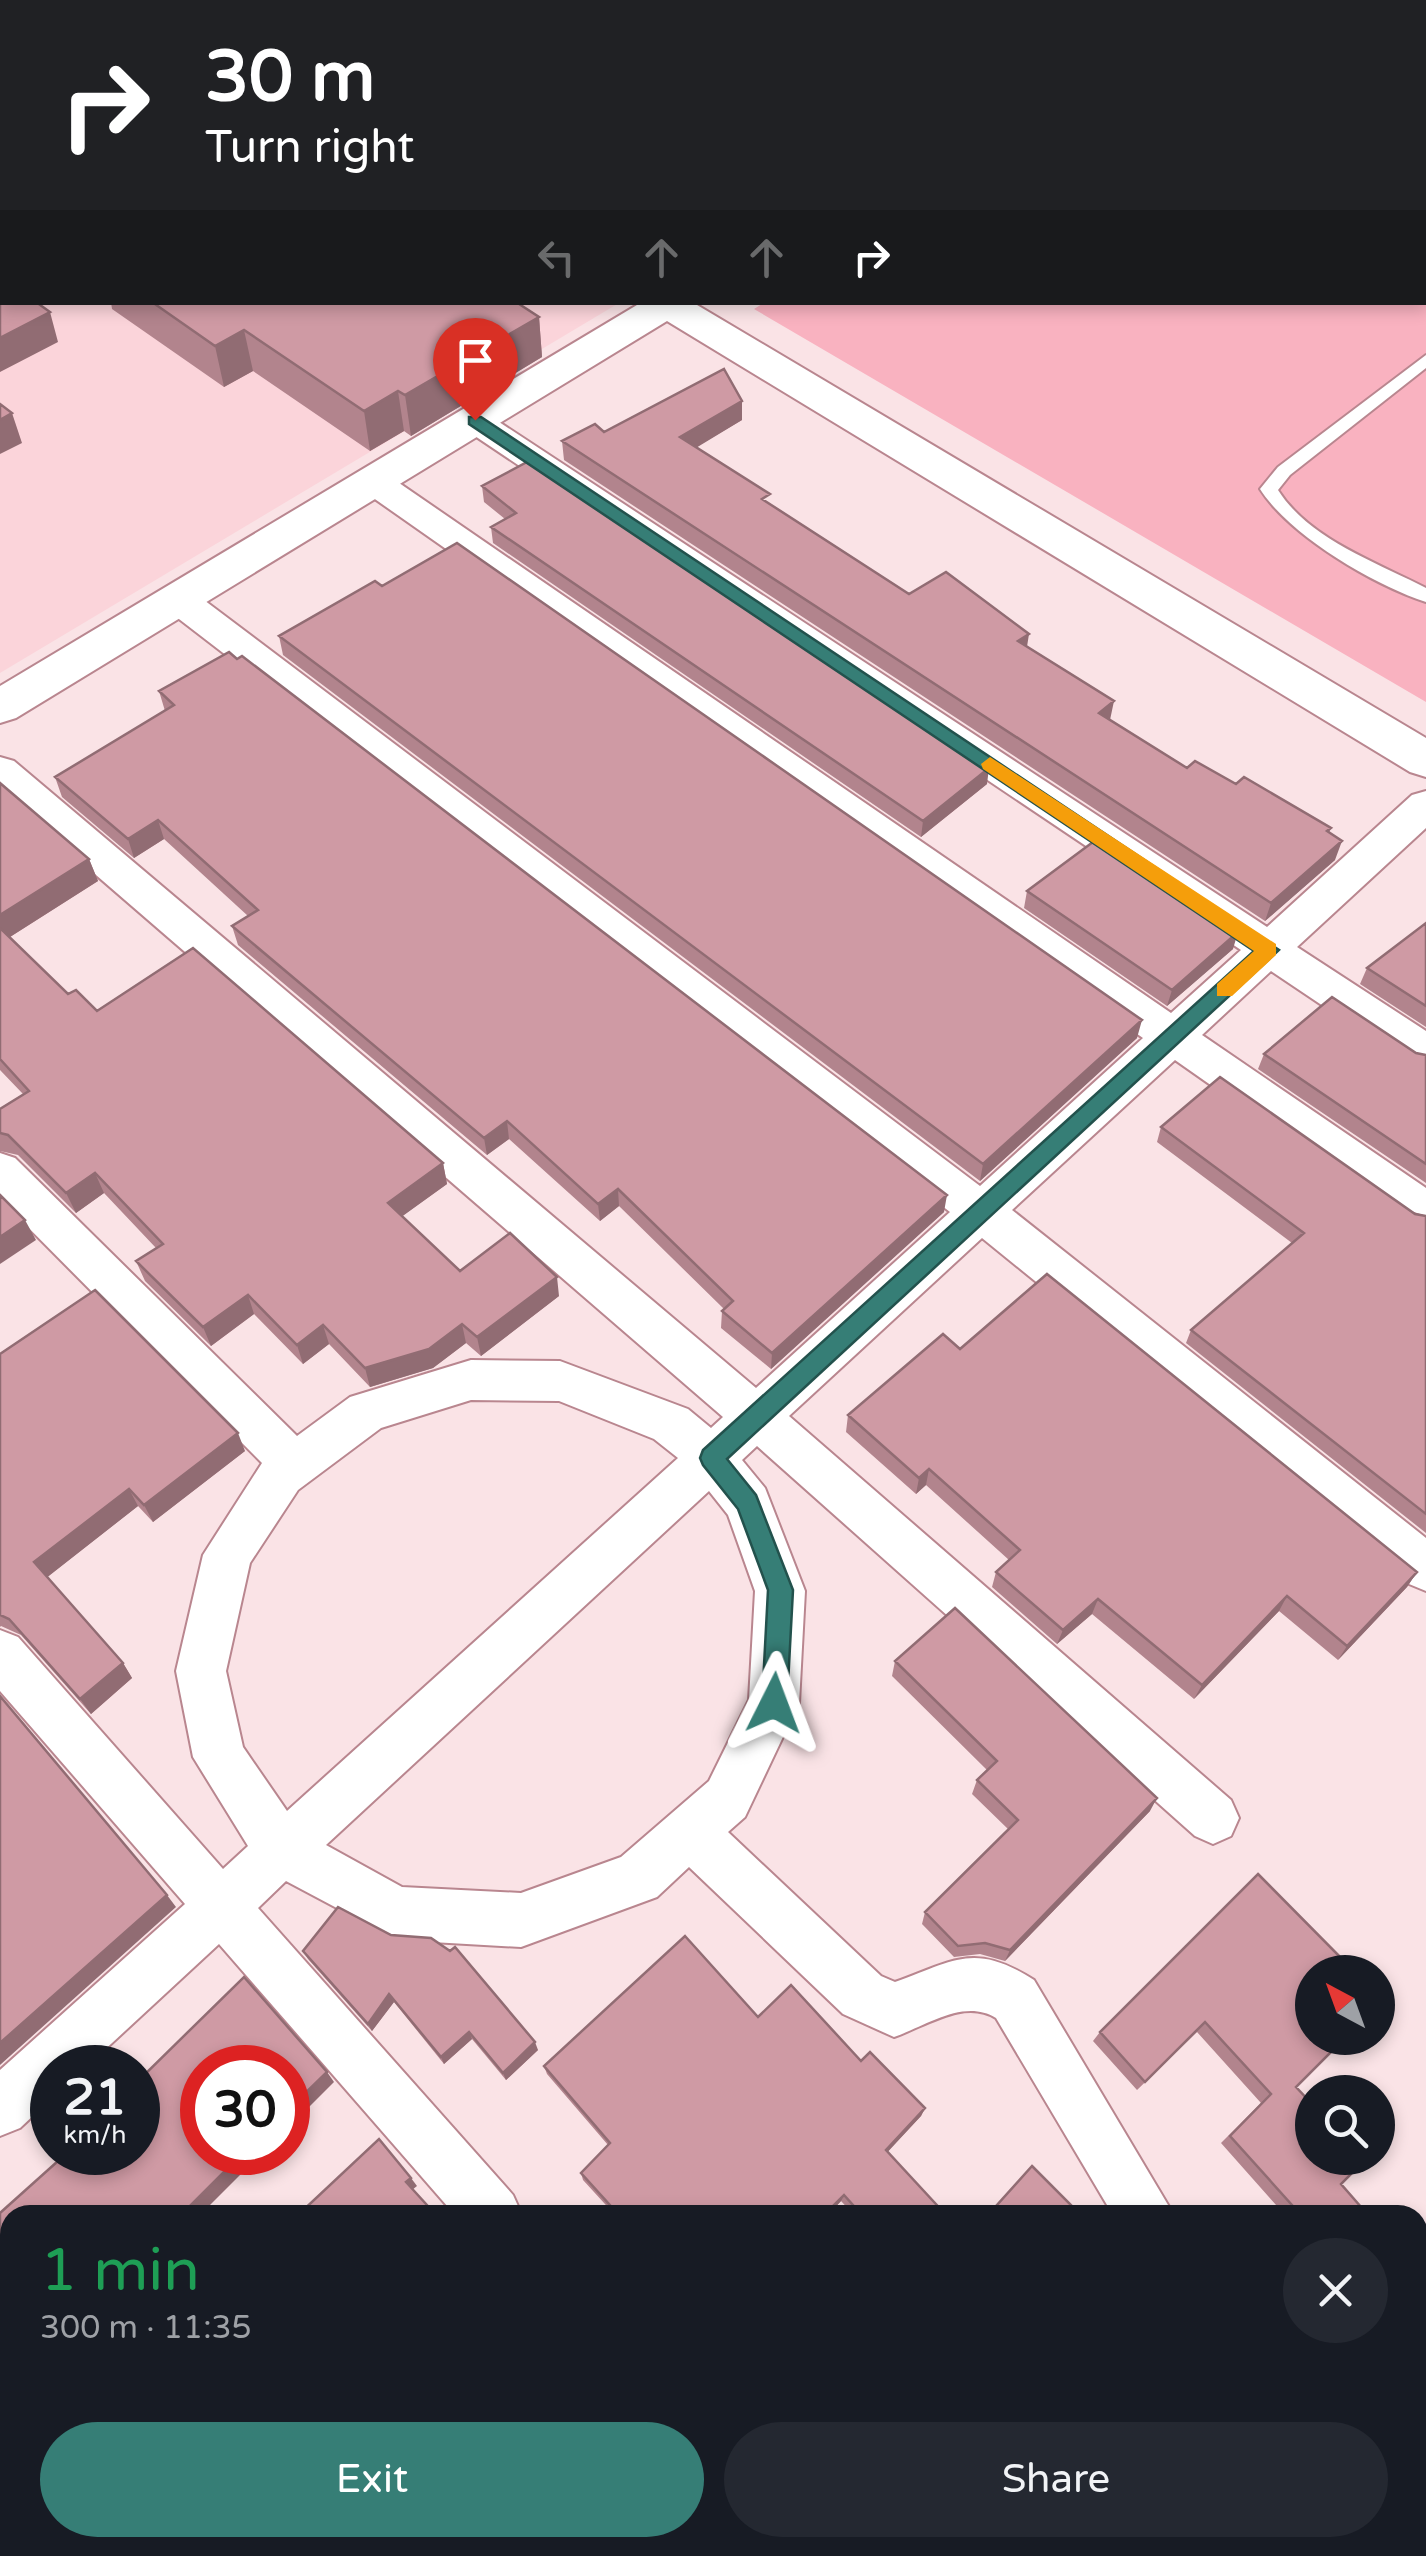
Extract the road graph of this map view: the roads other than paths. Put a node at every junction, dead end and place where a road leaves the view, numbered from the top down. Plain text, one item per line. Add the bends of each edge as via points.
1 (667, 305) edge
2 (671, 305) edge
3 (1426, 360) edge
4 (475, 420) junction
5 (374, 482) junction
6 (1426, 596) edge
7 (179, 600) junction
8 (0, 708) edge
9 (1426, 760) edge
10 (0, 771) edge
11 (1426, 806) edge
12 (1268, 950) junction
13 (1173, 1037) junction
14 (1426, 1053) edge
15 (0, 1171) edge
16 (982, 1212) junction
17 (1426, 1212) edge
18 (757, 1417) junction
19 (712, 1458) junction
20 (296, 1465) junction
21 (1426, 1568) edge
22 (0, 1654) edge
23 (1213, 1818) dead end
24 (690, 1832) junction
25 (282, 1850) junction
26 (222, 1906) junction
27 (0, 2108) edge
28 (484, 2205) edge
29 (1139, 2205) edge

1 - 4 main road
2 - 9 main road
3 - 6 lane via 1270,489 1278,508 1304,527
4 - 5 main road
4 - 12 street
5 - 7 main road
5 - 13 street
7 - 8 main road
7 - 16 street
10 - 18 street
11 - 12 street
12 - 13 street
12 - 14 street
13 - 16 street
13 - 17 street
15 - 20 street
16 - 18 street
16 - 21 street
18 - 19 street
18 - 23 street
19 - 20 street via 670,1424 560,1381 471,1380 366,1412
19 - 24 street via 748,1503 780,1590 774,1703 726,1799
19 - 25 street
20 - 25 street via 280,1476 227,1555 201,1671 218,1758
22 - 26 street
24 - 25 street via 638,1878 521,1920 397,1913
24 - 29 street via 862,1995 894,2010 963,1980 994,1983 1014,1999
25 - 26 street
26 - 27 street
26 - 28 street

